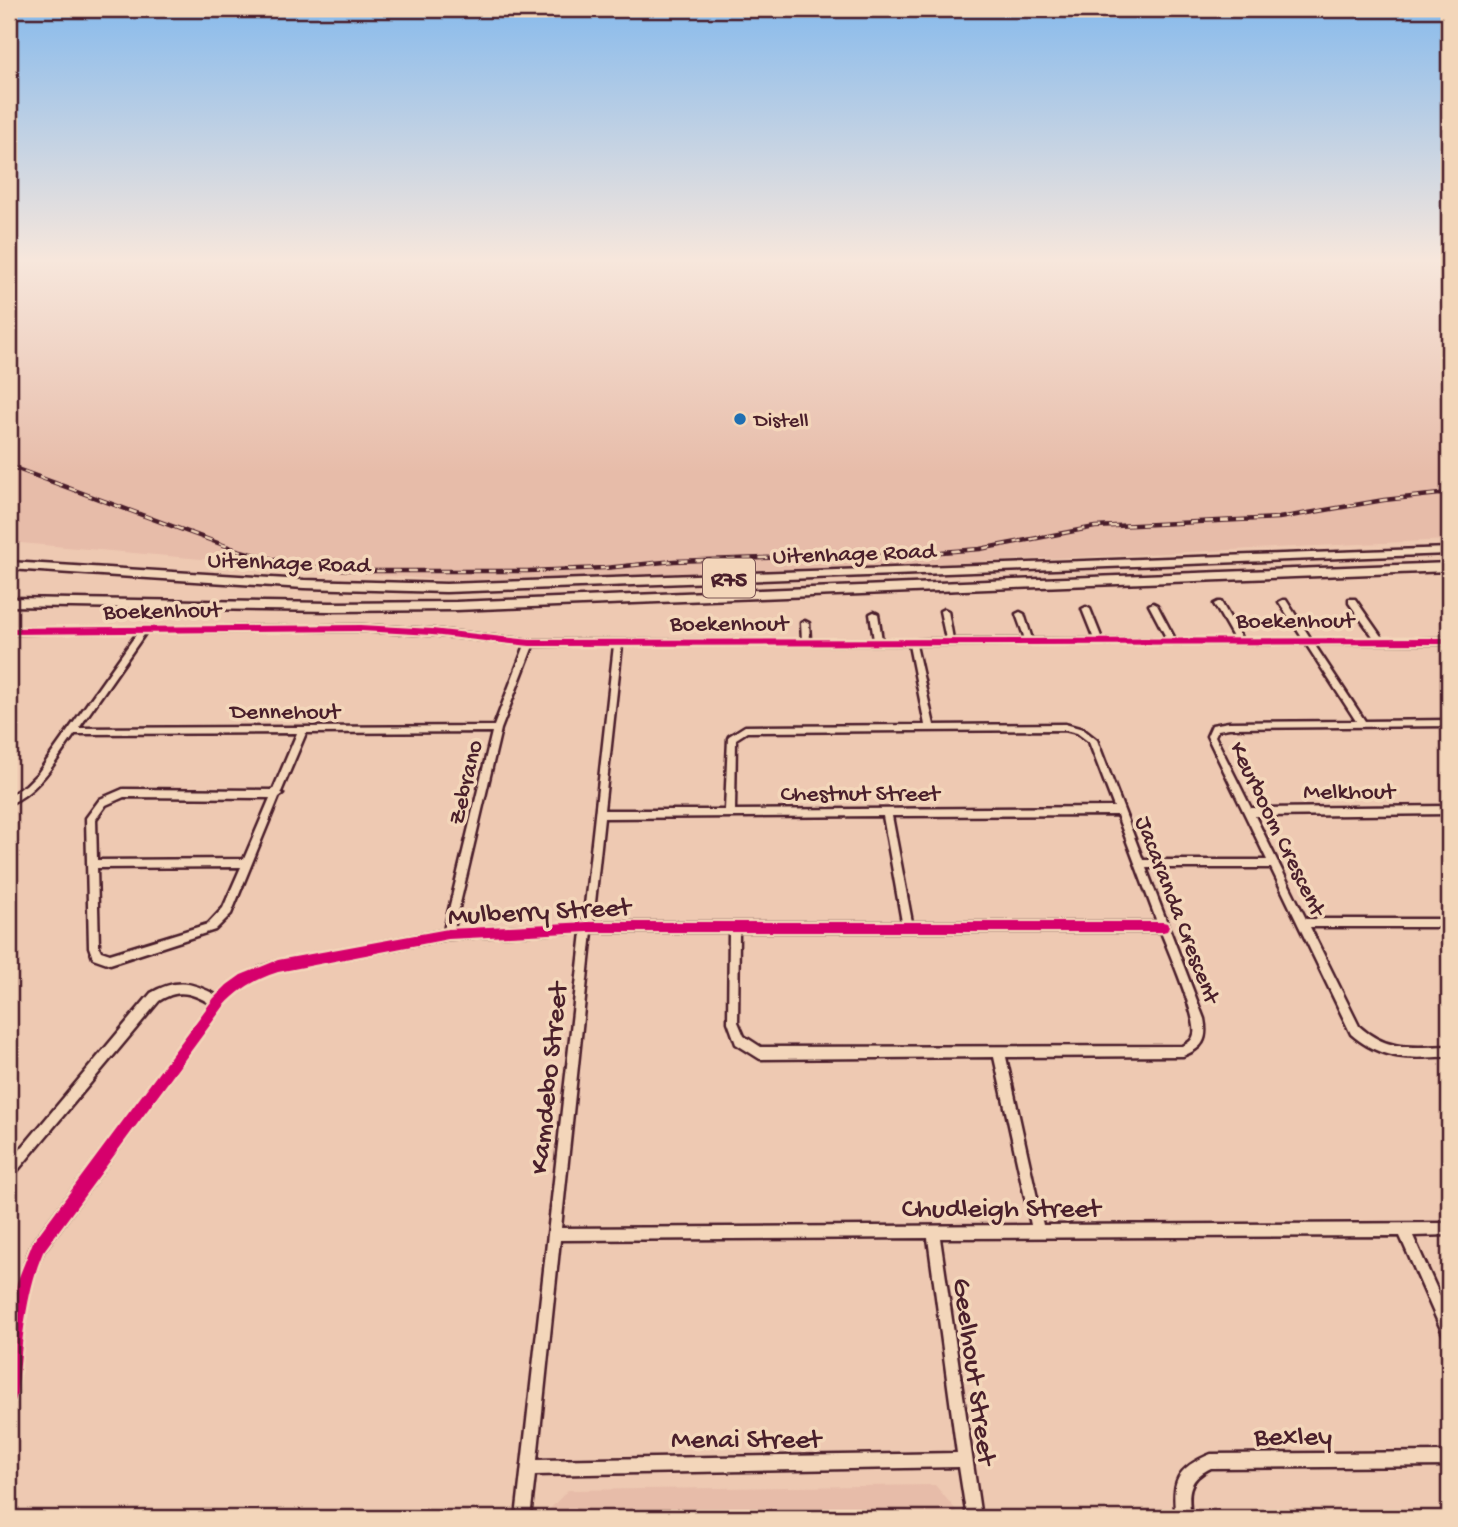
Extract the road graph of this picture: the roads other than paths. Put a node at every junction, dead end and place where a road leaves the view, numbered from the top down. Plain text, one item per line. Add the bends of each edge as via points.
1 (1449, 551) edge
2 (9, 566) edge
3 (1449, 568) edge
4 (1352, 601) dead end
5 (9, 602) edge
6 (1283, 602) dead end
7 (1218, 604) dead end
8 (1153, 605) dead end
9 (1086, 609) dead end
10 (944, 611) dead end
11 (874, 614) dead end
12 (1020, 614) dead end
13 (805, 623) dead end
14 (143, 631) junction
15 (9, 632) edge
16 (1379, 639) junction
17 (1239, 640) junction
18 (1307, 640) junction
19 (1449, 640) edge
20 (1172, 641) junction
21 (806, 642) junction
22 (878, 642) junction
23 (912, 642) junction
24 (950, 642) junction
25 (1029, 642) junction
26 (1099, 642) junction
27 (530, 643) junction
28 (618, 643) junction
29 (1362, 723) junction
30 (1449, 723) edge
31 (930, 727) junction
32 (303, 729) junction
33 (497, 729) junction
34 (73, 731) junction
35 (278, 794) junction
36 (9, 800) edge
37 (1449, 810) edge
38 (1119, 811) junction
39 (1249, 812) junction
40 (730, 813) junction
41 (887, 813) junction
42 (601, 814) junction
43 (247, 863) junction
44 (92, 864) junction
45 (1141, 864) junction
46 (1272, 864) junction
47 (1303, 923) junction
48 (1449, 923) edge
49 (908, 926) junction
50 (588, 927) junction
51 (733, 927) junction
52 (1163, 928) junction
53 (448, 934) junction
54 (219, 1002) junction
55 (1449, 1051) edge
56 (999, 1053) junction
57 (9, 1172) edge
58 (1038, 1230) junction
59 (1404, 1230) junction
60 (1449, 1230) edge
61 (933, 1231) junction
62 (554, 1234) junction
63 (15, 1297) edge
64 (1449, 1331) edge
65 (9, 1395) edge
66 (1449, 1459) edge
67 (964, 1460) junction
68 (529, 1468) junction
69 (523, 1518) edge
70 (974, 1518) edge
71 (1184, 1518) edge

1 - 2 main road, Uitenhage Road / R75 via 446,588
3 - 5 main road, Uitenhage Road / R75 via 456,606
4 - 16 street
6 - 18 street
7 - 17 street
8 - 20 street
9 - 26 street
10 - 24 street
11 - 22 street
12 - 25 street
13 - 21 street
14 - 15 street, Boekenhout
14 - 27 street, Boekenhout via 361,628
14 - 34 street
16 - 18 street, Boekenhout
16 - 19 street, Boekenhout
17 - 18 street, Boekenhout
17 - 20 street, Boekenhout
18 - 29 street
20 - 26 street, Boekenhout
21 - 22 street, Boekenhout
21 - 28 street, Boekenhout
22 - 23 street, Boekenhout
23 - 24 street, Boekenhout
23 - 31 street
24 - 25 street, Boekenhout
25 - 26 street, Boekenhout
27 - 28 street, Boekenhout
27 - 33 street, Zebrano
28 - 42 street, Kamdebo Street
29 - 30 street, Keurboom Crescent
29 - 39 street, Keurboom Crescent via 1214,727 1213,741
31 - 38 street, Jacaranda Crescent via 1065,727 1080,731 1093,740
31 - 40 street, Jacaranda Crescent via 741,730 732,738
32 - 33 street, Dennehout
32 - 34 street, Dennehout
32 - 35 street
33 - 53 street, Zebrano
34 - 36 street via 36,781
35 - 43 street
35 - 44 street via 116,795 92,815
37 - 39 street, Melkhout
38 - 41 street, Chestnut Street
38 - 45 street, Jacaranda Crescent
39 - 46 street, Keurboom Crescent
40 - 41 street, Chestnut Street
40 - 42 street, Chestnut Street
41 - 49 street
42 - 50 street, Kamdebo Street
43 - 44 street
43 - 44 street via 227,911 211,927 110,959 97,955 94,947
45 - 46 street
45 - 52 street, Jacaranda Crescent
46 - 47 street, Keurboom Crescent
47 - 48 street
47 - 55 street, Keurboom Crescent via 1348,1020 1363,1038 1391,1051
49 - 51 street, Mulberry Street
49 - 52 street, Mulberry Street
50 - 51 street, Mulberry Street
50 - 53 street, Mulberry Street
50 - 62 street, Kamdebo Street
51 - 56 street, Jacaranda Crescent via 733,1023 740,1040 752,1050 769,1055
52 - 56 street, Jacaranda Crescent via 1199,1019 1200,1035 1192,1048
53 - 54 street, Mulberry Street via 278,966 240,982
54 - 57 street via 183,986 155,997
54 - 63 street, Mulberry Street via 51,1227
56 - 58 street
58 - 59 street, Chudleigh Street
58 - 61 street, Chudleigh Street
59 - 60 street, Chudleigh Street
59 - 64 street
61 - 62 street, Chudleigh Street
61 - 67 street, Geelhout Street
62 - 68 street, Kamdebo Street
63 - 65 street, Mulberry Street
66 - 71 street, Bexley via 1211,1461 1197,1466 1182,1486
67 - 68 street, Menai Street
67 - 70 street, Geelhout Street
68 - 69 street, Kamdebo Street

